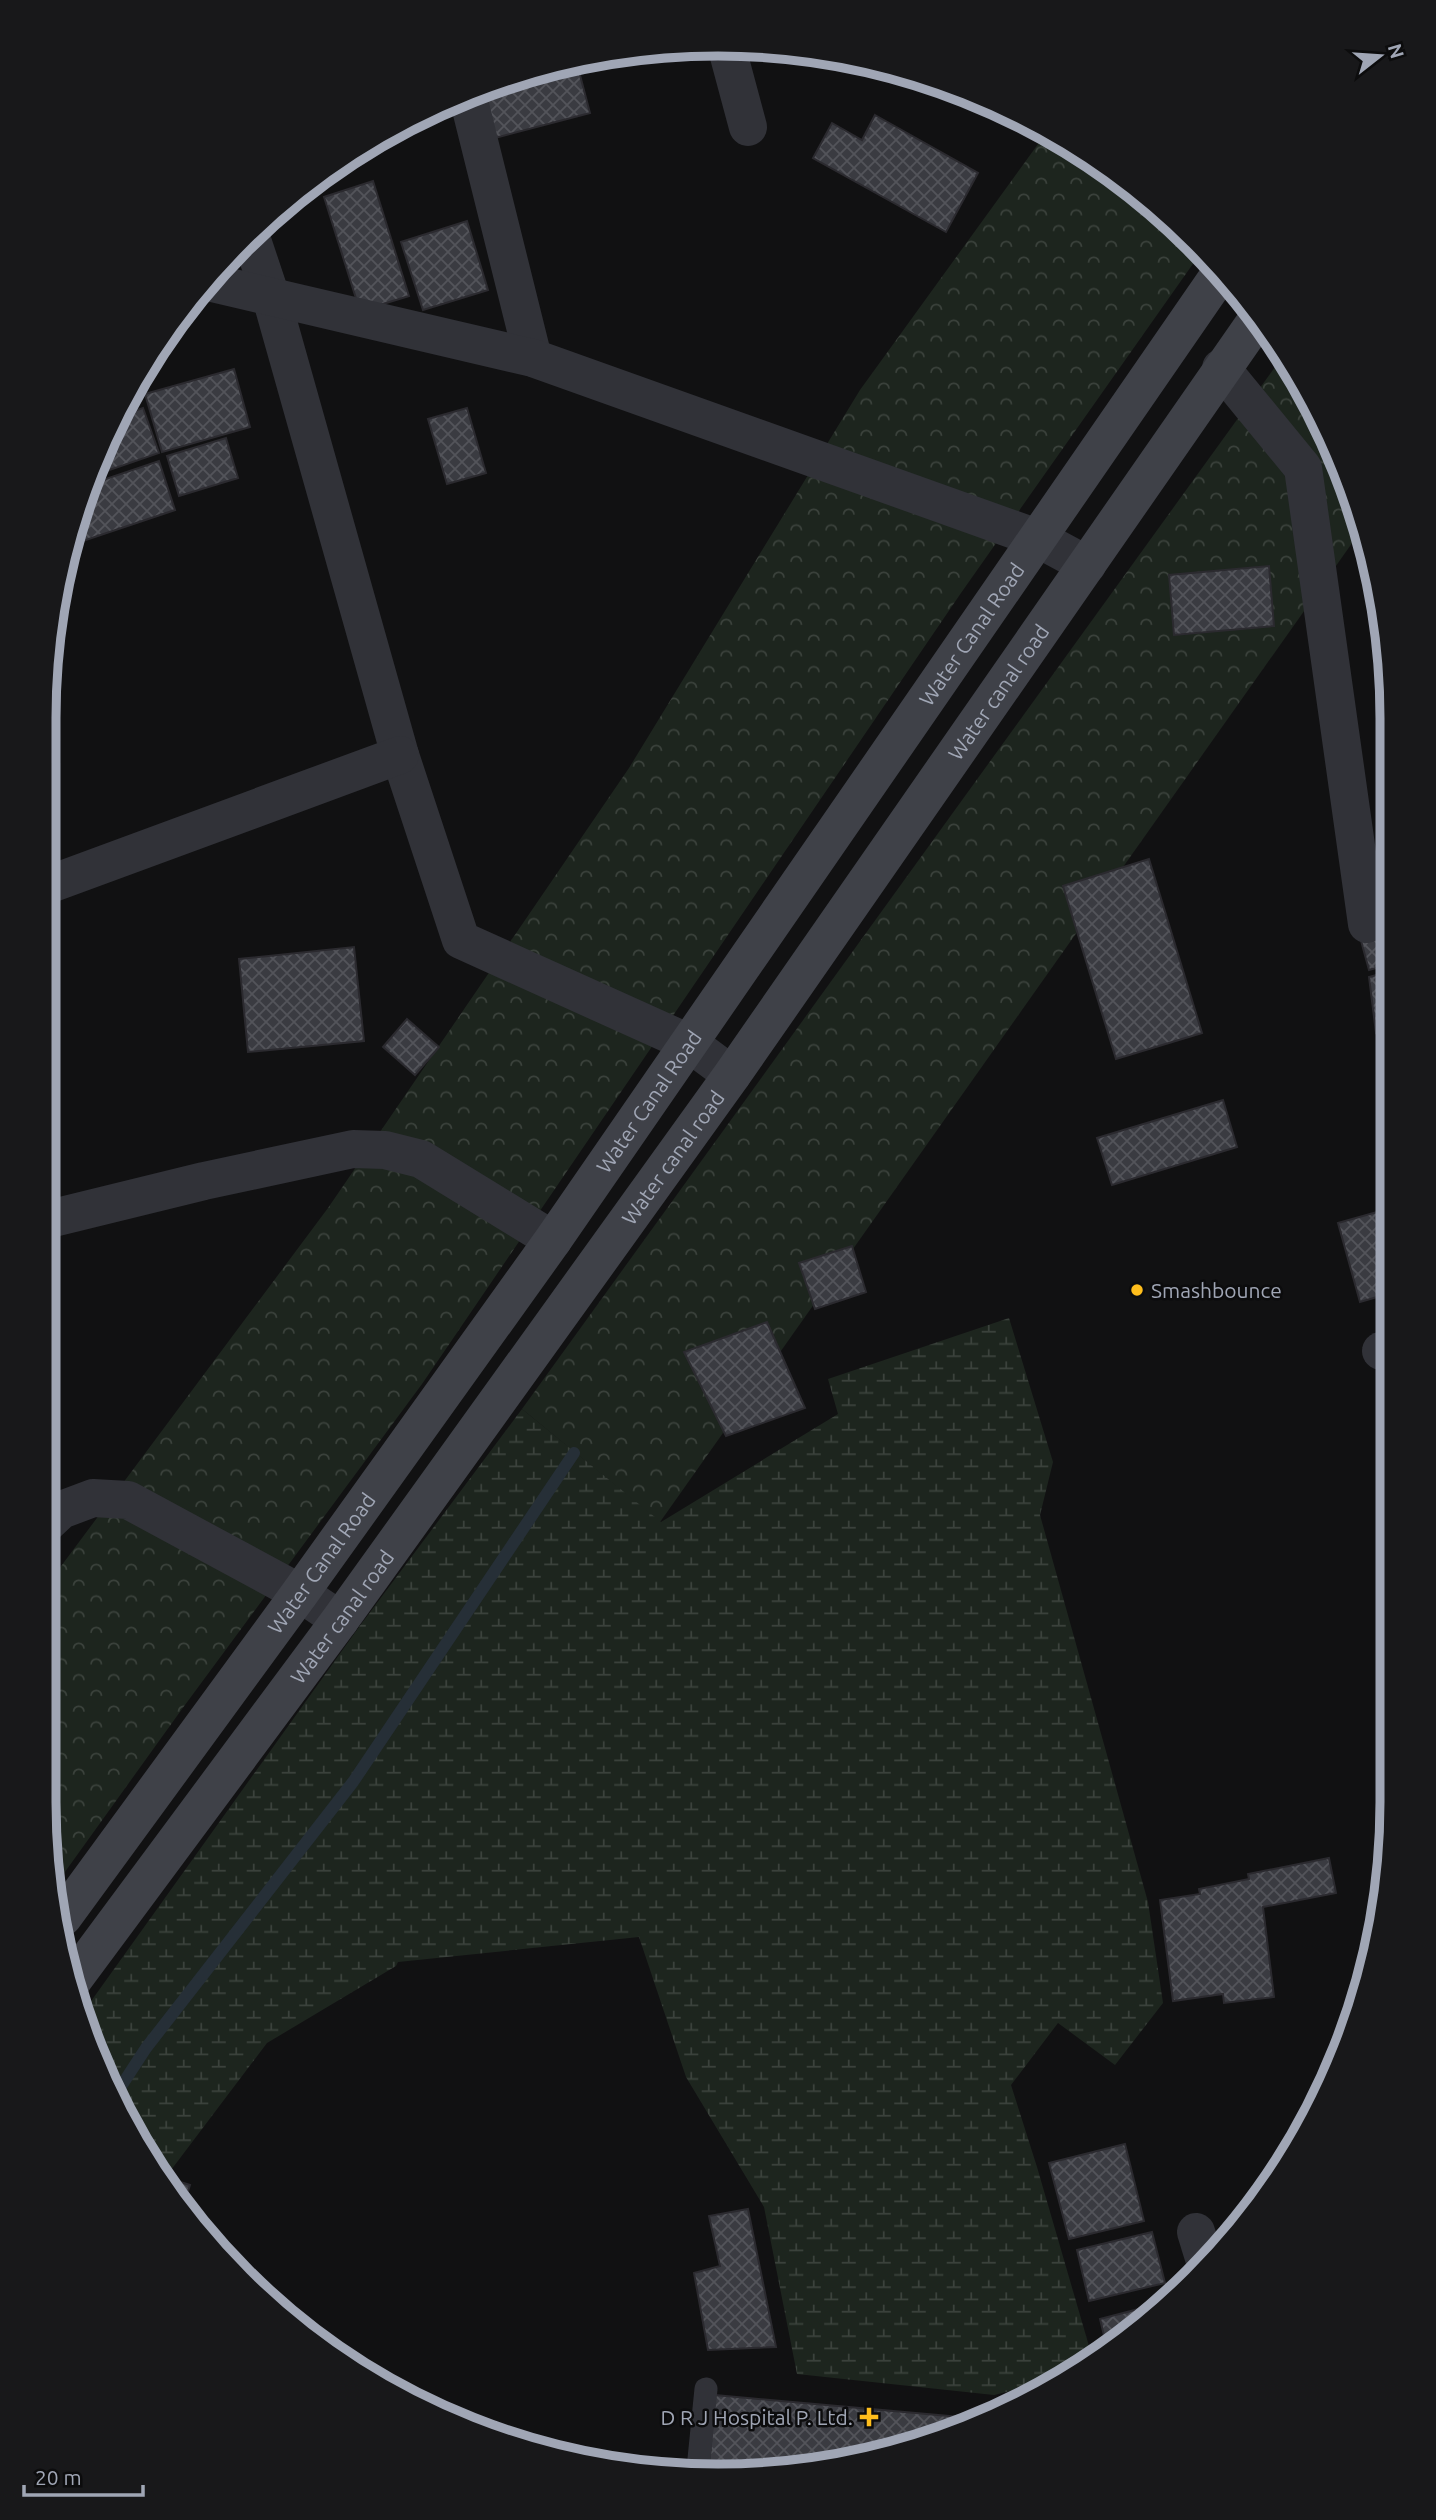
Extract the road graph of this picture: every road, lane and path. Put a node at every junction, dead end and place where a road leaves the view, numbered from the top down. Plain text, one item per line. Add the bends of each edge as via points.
1 (729, 56) edge
2 (470, 104) edge
3 (748, 127) dead end
4 (254, 246) edge
5 (1216, 281) edge
6 (218, 284) edge
7 (271, 297) junction
8 (1252, 327) edge
9 (533, 358) junction
10 (1221, 368) junction
11 (1037, 538) junction
12 (1087, 565) junction
13 (400, 755) junction
14 (56, 882) edge
15 (1367, 924) dead end
16 (688, 1043) junction
17 (733, 1074) junction
18 (56, 1217) edge
19 (553, 1240) junction
20 (56, 1515) edge
21 (300, 1593) junction
22 (340, 1620) junction
23 (66, 1913) edge
24 (79, 1972) edge
25 (706, 2389) dead end
26 (699, 2464) edge

1 - 3 street
2 - 9 street
4 - 7 street
5 - 11 main road, Water Canal Road
6 - 7 street
7 - 9 street
7 - 13 street
8 - 10 main road, Water canal road
9 - 11 street
10 - 12 main road, Water canal road
10 - 15 street via 1303,468
11 - 12 street
11 - 16 main road, Water Canal Road
12 - 17 main road, Water canal road
13 - 14 street
13 - 16 street via 461,940
16 - 17 street
16 - 19 main road, Water Canal Road
17 - 22 main road, Water canal road
18 - 19 street via 353,1149 385,1150 421,1159
19 - 21 main road, Water Canal Road
20 - 21 street via 93,1498 128,1500
21 - 22 street
21 - 23 main road, Water Canal Road
22 - 24 main road, Water canal road
25 - 26 lane

